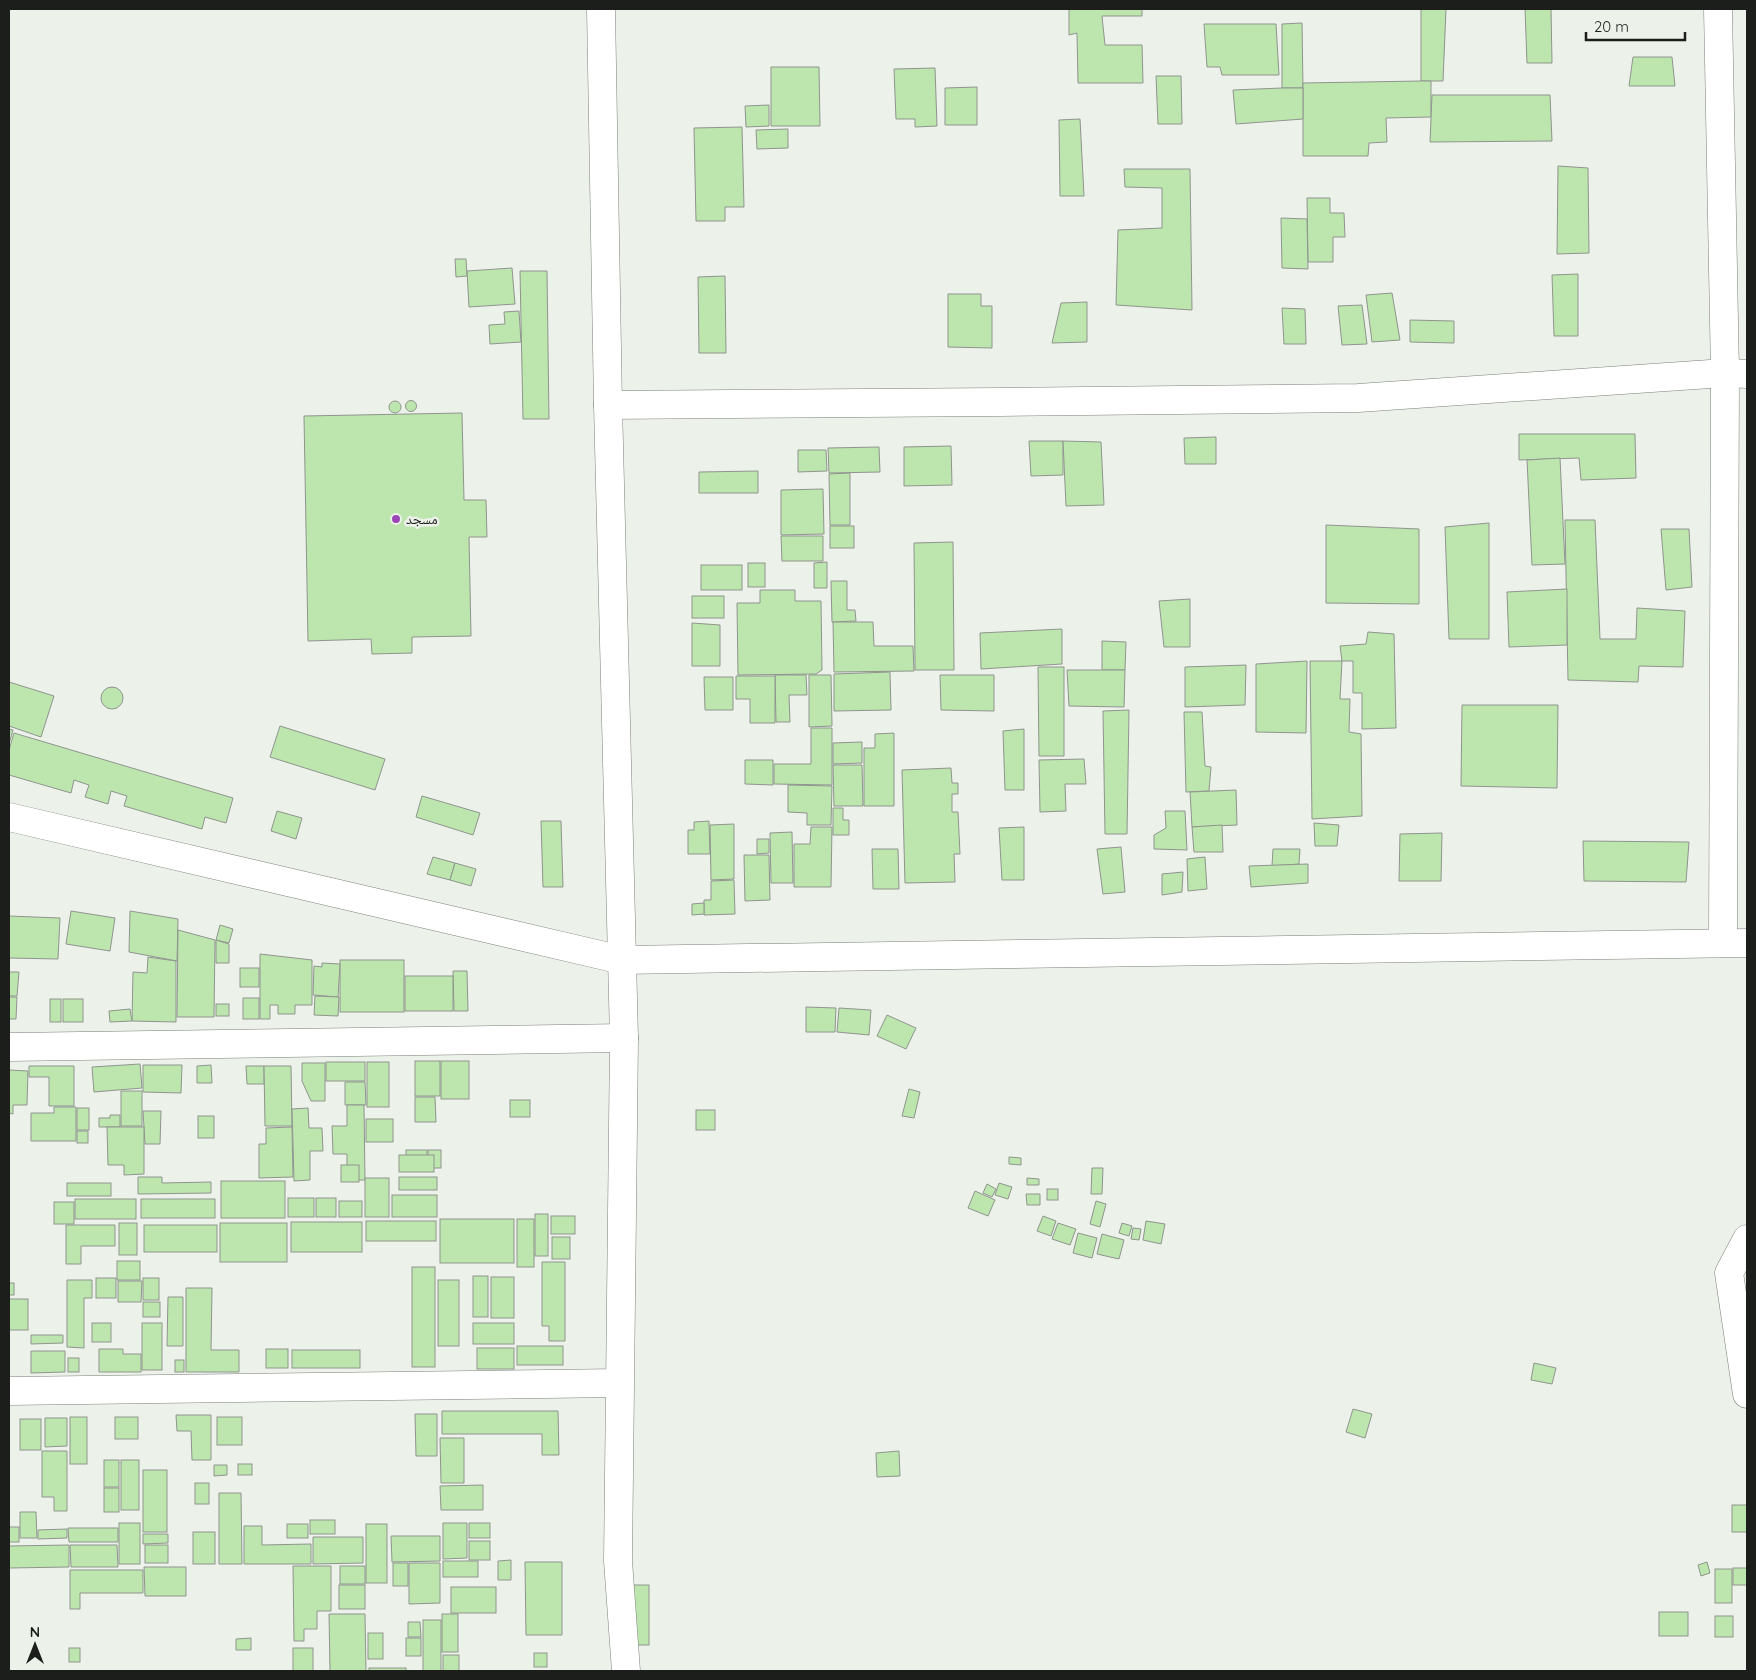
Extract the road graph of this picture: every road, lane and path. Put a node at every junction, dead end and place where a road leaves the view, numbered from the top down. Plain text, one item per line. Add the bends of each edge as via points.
1 (601, 9) edge
2 (1718, 9) edge
3 (1736, 373) edge
4 (608, 405) junction
5 (9, 817) edge
6 (1735, 943) edge
7 (622, 960) junction
8 (624, 1038) junction
9 (9, 1047) edge
10 (1747, 1239) edge
11 (619, 1384) junction
12 (9, 1392) edge
13 (1747, 1394) edge
14 (626, 1671) edge

1 - 4 street
2 - 3 street
3 - 4 street via 1358,398
3 - 6 street
4 - 7 street
5 - 7 street
6 - 7 street
7 - 8 street
8 - 9 street
8 - 11 street
10 - 13 street via 1729,1273
11 - 12 street
11 - 14 street via 618,1561

